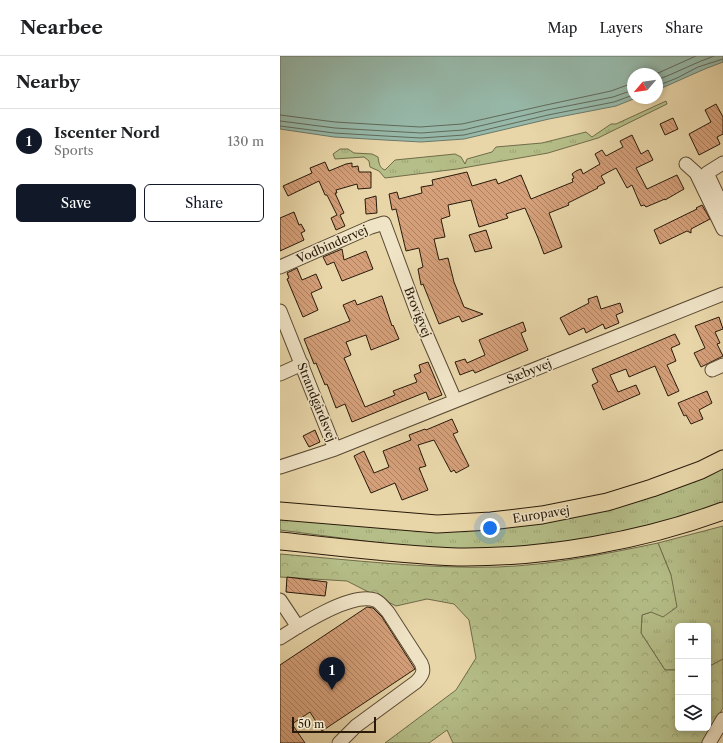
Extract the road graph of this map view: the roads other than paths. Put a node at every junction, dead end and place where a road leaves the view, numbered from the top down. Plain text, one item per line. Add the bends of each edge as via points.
1 (723, 163) edge
2 (686, 164) dead end
3 (723, 207) edge
4 (384, 223) joint
5 (723, 229) edge
6 (280, 267) edge
7 (723, 294) edge
8 (280, 311) edge
9 (302, 364) junction
10 (280, 374) edge
11 (455, 400) junction
12 (335, 449) junction
13 (723, 459) edge
14 (280, 467) edge
15 (280, 511) edge
16 (723, 511) edge
17 (280, 541) edge
18 (280, 600) edge
19 (298, 627) junction
20 (280, 638) edge
21 (723, 719) edge
22 (339, 743) edge
23 (709, 743) edge

1 - 3 street via 707,173
2 - 5 street via 696,173
4 - 6 street, Vodbindervej
4 - 11 street, Brovigvej via 418,315
7 - 11 street, Sæbyvej
8 - 9 street, Strandgårdsvej
9 - 10 street
9 - 12 street, Strandgårdsvej
11 - 12 street, Sæbyvej
12 - 14 street, Sæbyvej
13 - 15 main road, Europavej via 701,470 607,502 542,515 491,521 437,524
16 - 17 main road via 669,528 605,543 548,552 497,556 407,554
18 - 19 street
19 - 20 street
19 - 22 street via 346,602 357,599 375,600 388,612 423,668 423,673 416,682 356,726
21 - 23 street

